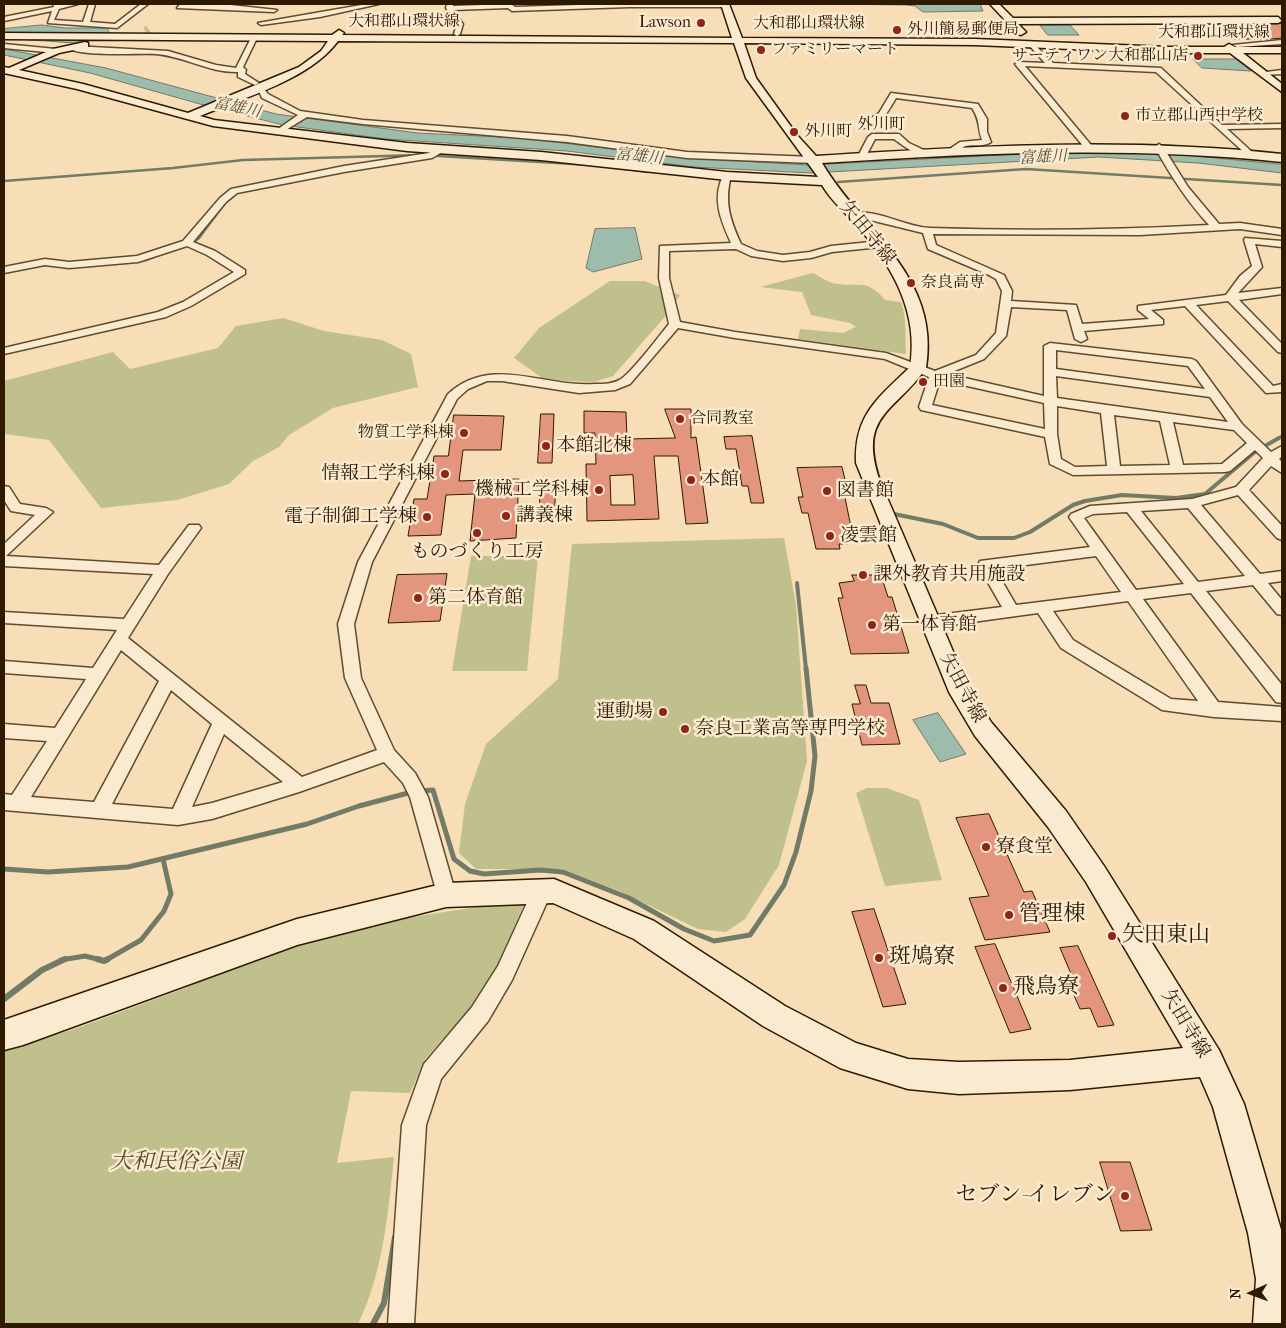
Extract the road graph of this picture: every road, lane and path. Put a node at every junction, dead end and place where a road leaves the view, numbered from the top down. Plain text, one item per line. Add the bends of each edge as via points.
1 (75, 4) edge
2 (92, 4) edge
3 (145, 4) edge
4 (185, 4) edge
5 (376, 4) edge
6 (994, 4) edge
7 (57, 5) edge
8 (660, 5) edge
9 (725, 5) edge
10 (450, 6) edge
11 (539, 6) edge
12 (24, 7) dead end
13 (275, 7) edge
14 (1039, 9) dead end
15 (1262, 9) dead end
16 (6, 19) edge
17 (1049, 20) junction
18 (1108, 20) junction
19 (1011, 21) junction
20 (1197, 21) junction
21 (1280, 21) edge
22 (86, 24) junction
23 (257, 32) junction
24 (4, 34) edge
25 (458, 34) junction
26 (142, 35) junction
27 (333, 35) junction
28 (736, 38) junction
29 (1124, 38) junction
30 (1030, 41) junction
31 (1225, 43) junction
32 (1282, 43) edge
33 (4, 46) edge
34 (64, 50) junction
35 (1282, 51) edge
36 (1051, 65) junction
37 (12, 68) edge
38 (242, 70) junction
39 (1282, 72) edge
40 (1262, 73) junction
41 (255, 83) dead end
42 (1282, 89) edge
43 (261, 91) dead end
44 (194, 112) junction
45 (305, 114) junction
46 (865, 126) dead end
47 (1282, 126) edge
48 (1222, 128) junction
49 (284, 129) junction
50 (1087, 146) junction
51 (441, 149) junction
52 (1160, 149) junction
53 (954, 150) junction
54 (924, 152) junction
55 (1248, 154) junction
56 (862, 156) junction
57 (1282, 158) edge
58 (820, 170) junction
59 (727, 176) junction
60 (855, 216) junction
61 (1216, 227) junction
62 (927, 231) junction
63 (1282, 232) edge
64 (187, 243) junction
65 (880, 244) junction
66 (1282, 244) edge
67 (737, 246) junction
68 (4, 270) edge
69 (1282, 291) edge
70 (1230, 298) junction
71 (1187, 302) junction
72 (1007, 304) junction
73 (675, 324) junction
74 (1078, 328) junction
75 (1084, 349) junction
76 (1282, 350) edge
77 (4, 351) edge
78 (926, 372) junction
79 (1052, 372) junction
80 (1282, 388) edge
81 (1214, 394) junction
82 (1051, 401) junction
83 (1107, 410) junction
84 (1166, 418) junction
85 (1238, 426) junction
86 (1051, 434) junction
87 (1255, 443) junction
88 (1277, 454) edge
89 (1177, 469) junction
90 (1282, 469) edge
91 (1114, 470) junction
92 (4, 490) edge
93 (1241, 490) junction
94 (1192, 503) junction
95 (1130, 506) junction
96 (194, 528) dead end
97 (1282, 535) edge
98 (1100, 551) junction
99 (4, 552) edge
100 (4, 561) edge
101 (163, 570) junction
102 (1282, 576) edge
103 (1256, 580) junction
104 (1195, 588) junction
105 (1132, 596) junction
106 (1044, 608) junction
107 (1282, 610) edge
108 (1012, 611) junction
109 (4, 617) edge
110 (929, 622) junction
111 (129, 625) junction
112 (120, 640) junction
113 (4, 667) edge
114 (98, 674) junction
115 (168, 680) junction
116 (1282, 697) edge
117 (1214, 710) junction
118 (1282, 714) edge
119 (221, 723) junction
120 (4, 731) edge
121 (60, 735) junction
122 (387, 754) junction
123 (299, 786) junction
124 (10, 802) edge
125 (99, 811) junction
126 (178, 817) junction
127 (542, 891) junction
128 (446, 895) junction
129 (4, 1035) edge
130 (1208, 1061) junction
131 (401, 1324) edge
132 (1271, 1324) edge

1 - 7 street
2 - 22 street
3 - 22 street via 118,26
4 - 13 street via 179,7
5 - 23 street
6 - 19 main road
7 - 16 street
7 - 22 street via 50,22
8 - 9 street
8 - 11 street
9 - 28 main road, 矢田寺線
10 - 11 street via 511,6 512,10
10 - 25 street via 460,24
12 - 16 street
13 - 23 street via 261,15
14 - 17 main road
15 - 21 main road
17 - 18 main road
17 - 19 main road
18 - 20 main road
18 - 29 main road
19 - 30 main road
20 - 21 main road
20 - 31 main road
23 - 24 main road, 大和郡山環状線
23 - 26 main road, 大和郡山環状線
23 - 26 main road, 大和郡山環状線
23 - 27 main road, 大和郡山環状線
23 - 38 street via 239,67
25 - 27 main road, 大和郡山環状線
25 - 28 main road, 大和郡山環状線
26 - 34 main road, 大和郡山環状線
27 - 28 main road, 大和郡山環状線
27 - 44 main road, 大和郡山環状線 via 324,53 304,69
28 - 30 main road, 大和郡山環状線
28 - 58 main road, 矢田寺線 via 751,78
29 - 30 main road, 大和郡山環状線
29 - 31 main road, 大和郡山環状線
30 - 31 main road, 大和郡山環状線 via 1167,50
30 - 36 street
31 - 32 main road, 大和郡山環状線
31 - 35 main road, 大和郡山環状線 via 1247,50
31 - 40 main road
33 - 34 street
34 - 37 main road, 大和郡山環状線
34 - 38 street via 137,50 184,57 204,66
36 - 48 street via 1158,70
36 - 50 street via 1019,64
37 - 44 main road, 大和郡山環状線
38 - 41 street via 241,75
39 - 40 street
40 - 42 main road
43 - 45 street via 289,110
44 - 49 main road via 213,123
45 - 49 street
45 - 58 street via 420,129 567,139 687,155 753,159
46 - 53 street via 882,115 894,95 975,106 984,120 983,132 987,142 963,144
47 - 48 street
48 - 55 street
49 - 51 main road
50 - 52 main road
50 - 53 main road
51 - 59 main road
51 - 64 street via 432,155 335,170 234,191
52 - 55 main road
52 - 61 street via 1190,198
53 - 54 main road
54 - 56 main road
54 - 56 street via 906,145 896,136 872,137
55 - 57 main road
56 - 58 main road
58 - 59 main road
58 - 60 main road, 矢田寺線
59 - 67 street via 721,191 722,212
60 - 62 street
60 - 65 main road, 矢田寺線
61 - 62 street via 1140,232
61 - 63 street via 1240,226
62 - 72 street via 932,246 1000,278 1007,291
64 - 68 street via 138,259 69,265 45,262
64 - 77 street via 211,253 241,272 162,315
65 - 67 street via 783,258 755,254
65 - 78 main road, 矢田寺線 via 902,277 913,302 919,324 920,356
66 - 70 street via 1249,240 1257,267 1244,278
67 - 73 street via 664,248 664,278
69 - 70 street
70 - 71 street
70 - 76 street
71 - 74 street via 1142,308 1158,322
71 - 80 street via 1270,390
72 - 74 street via 1072,307
72 - 78 street via 1002,334 980,356
73 - 78 street via 886,356
73 - 122 street via 626,381 611,386 578,389 502,377 485,378 464,386 452,397 365,562 346,624 353,678
74 - 75 street
75 - 79 street via 1050,346
75 - 81 street via 1192,363
78 - 82 street
78 - 86 street via 925,407
78 - 110 main road, 矢田寺線 via 883,403 870,423 864,443 865,463
79 - 81 street
79 - 82 street
81 - 85 street
82 - 83 street
82 - 86 street
83 - 84 street
83 - 91 street
84 - 85 street
84 - 89 street
85 - 87 street
86 - 91 street via 1055,461 1061,465 1073,471
87 - 88 street
87 - 89 street via 1226,468
88 - 90 street
88 - 93 street
89 - 91 street
92 - 99 street via 16,508 46,512
93 - 94 street
93 - 97 street
94 - 95 street
94 - 103 street
95 - 98 street via 1090,510 1076,517
95 - 104 street
96 - 101 street
98 - 105 street
98 - 108 street via 985,564
100 - 101 street
101 - 111 street
102 - 103 street
103 - 104 street
103 - 107 street
104 - 105 street
104 - 116 street
105 - 106 street
105 - 117 street
106 - 108 street
106 - 117 street via 1067,644 1168,705
108 - 110 street
109 - 111 street
110 - 130 main road, 矢田寺線 via 957,686 983,728 1057,819 1095,874
111 - 112 street
112 - 114 street
112 - 115 street
113 - 114 street
114 - 121 street
115 - 119 street
115 - 125 street
117 - 118 street
119 - 123 street
119 - 126 street
120 - 121 street
121 - 124 street
122 - 123 street
122 - 128 street via 416,791
123 - 126 street
124 - 125 street
125 - 126 street
127 - 128 main road
127 - 130 main road via 554,891 644,930 774,1016 850,1057 908,1074 960,1078 1070,1075
127 - 131 street via 505,973 480,1014 432,1072 414,1125
128 - 129 main road via 297,932
130 - 132 main road, 矢田寺線 via 1228,1104 1266,1233 1274,1280

